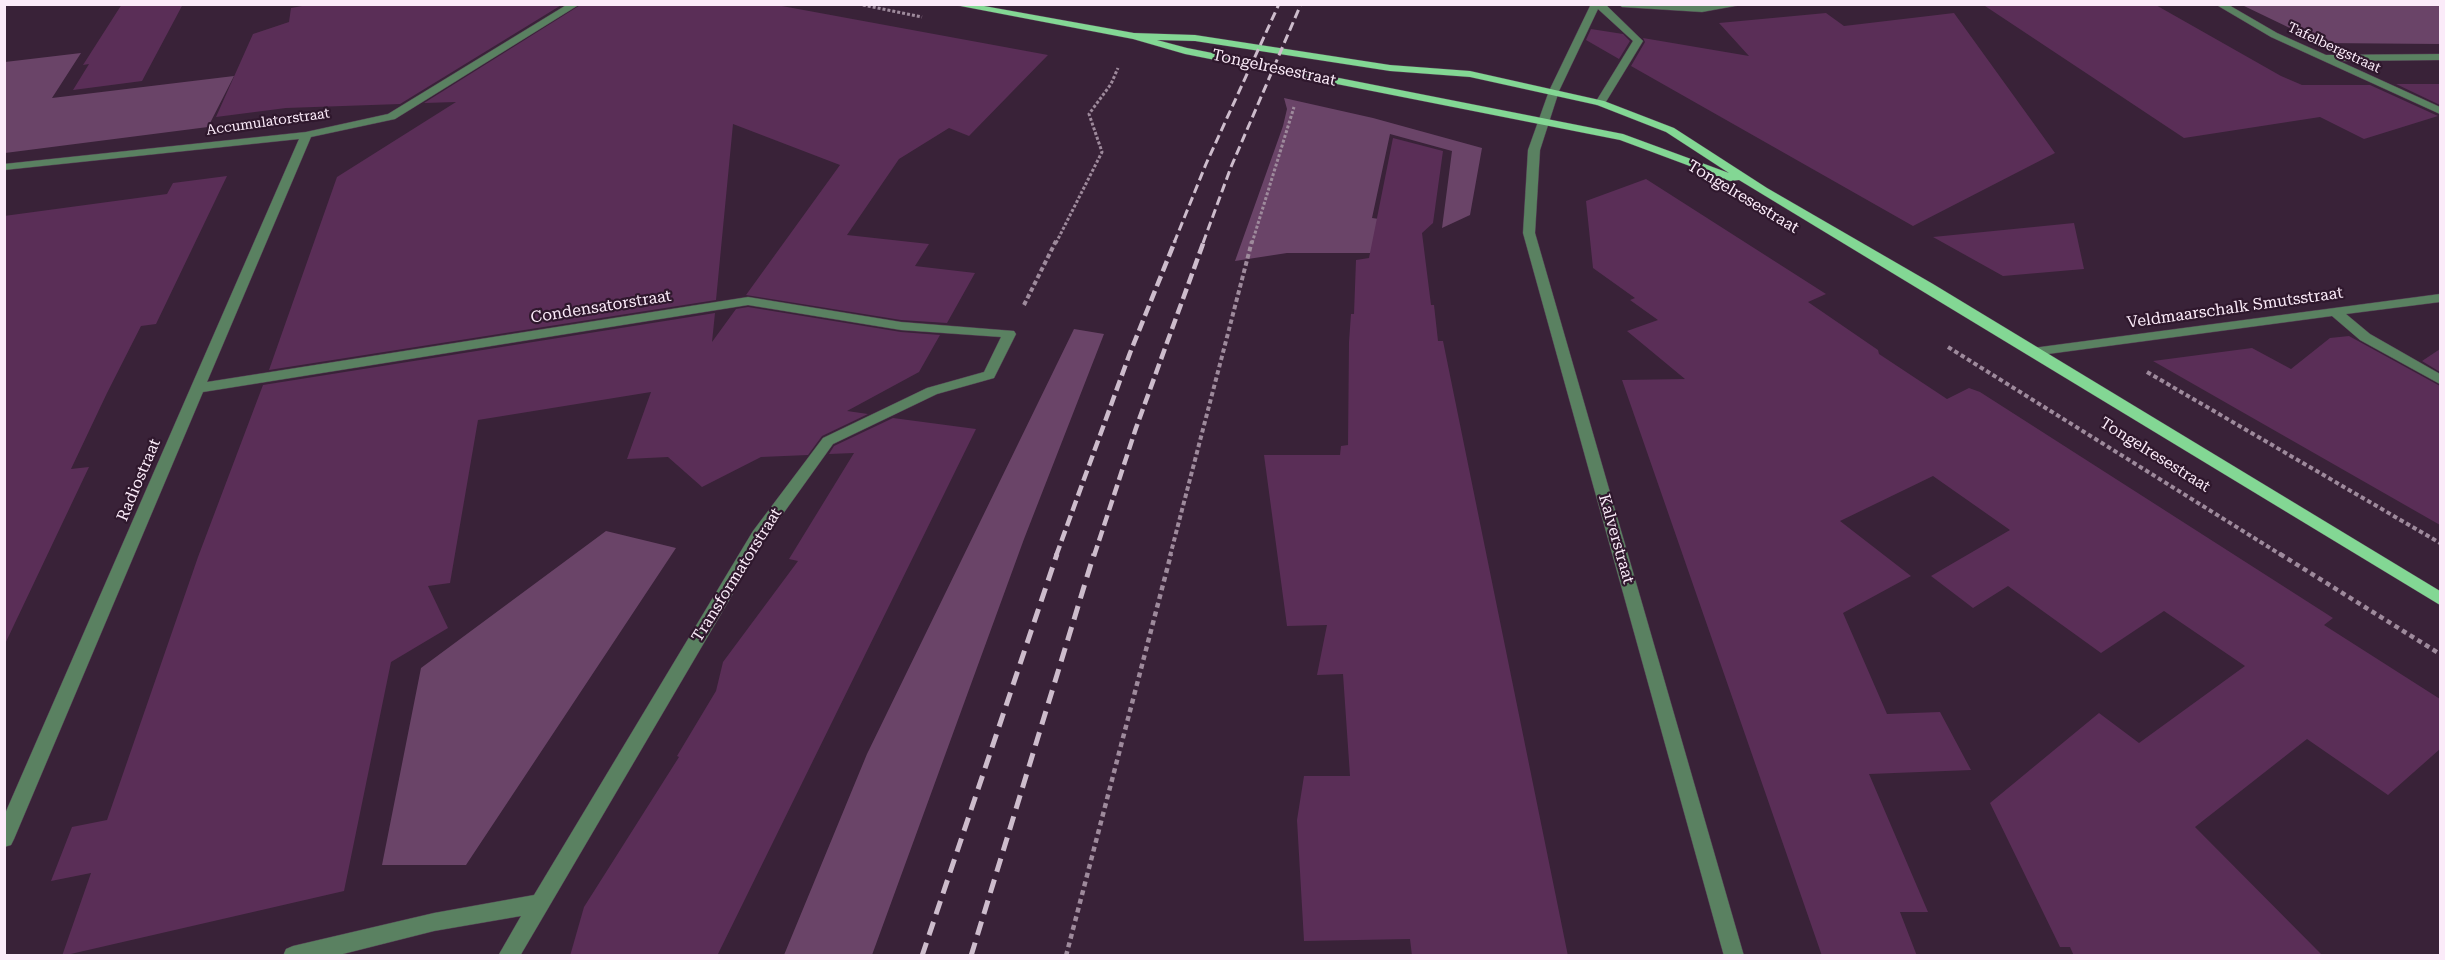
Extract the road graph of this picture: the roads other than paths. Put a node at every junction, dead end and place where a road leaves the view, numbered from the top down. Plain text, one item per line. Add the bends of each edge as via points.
1 (576, 4) edge
2 (954, 4) edge
3 (1598, 4) edge
4 (1623, 4) edge
5 (1742, 4) edge
6 (2219, 4) edge
7 (1134, 36) junction
8 (2440, 57) edge
9 (2322, 58) junction
10 (1554, 91) junction
11 (1600, 103) junction
12 (2440, 111) edge
13 (1545, 120) junction
14 (306, 135) junction
15 (4, 167) edge
16 (1762, 190) junction
17 (2440, 298) edge
18 (2335, 312) junction
19 (1009, 334) joint
20 (2033, 352) junction
21 (2440, 380) edge
22 (198, 388) junction
23 (2440, 599) edge
24 (4, 839) edge
25 (540, 903) junction
26 (293, 956) edge
27 (508, 956) edge
28 (1734, 956) edge

1 - 14 street, Accumulatorstraat via 391,117
2 - 7 main road, Tongelresestraat
3 - 10 street, Kalverstraat
3 - 11 street via 1638,41
4 - 5 street via 1702,9
6 - 9 street, Tafelbergstraat
7 - 10 main road, Tongelresestraat via 1195,38 1390,68 1470,74
7 - 13 main road, Tongelresestraat via 1185,51
8 - 9 street
9 - 12 street, Tafelbergstraat
10 - 11 main road, Tongelresestraat
10 - 13 street, Kalverstraat
11 - 16 main road, Tongelresestraat via 1670,130
13 - 16 main road, Tongelresestraat via 1623,138
13 - 28 street, Kalverstraat via 1534,150 1529,233
14 - 15 street, Accumulatorstraat
14 - 22 street, Radiostraat
16 - 20 main road, Tongelresestraat
17 - 18 street, Veldmaarschalk Smutsstraat
18 - 20 street, Veldmaarschalk Smutsstraat
18 - 21 street via 2365,337
19 - 22 street, Condensatorstraat via 901,326 748,300
19 - 25 street, Transformatorstraat via 989,375 932,391 828,441 759,535
20 - 23 main road, Tongelresestraat
22 - 24 street, Radiostraat
25 - 26 street via 434,922
25 - 27 street, Transformatorstraat

